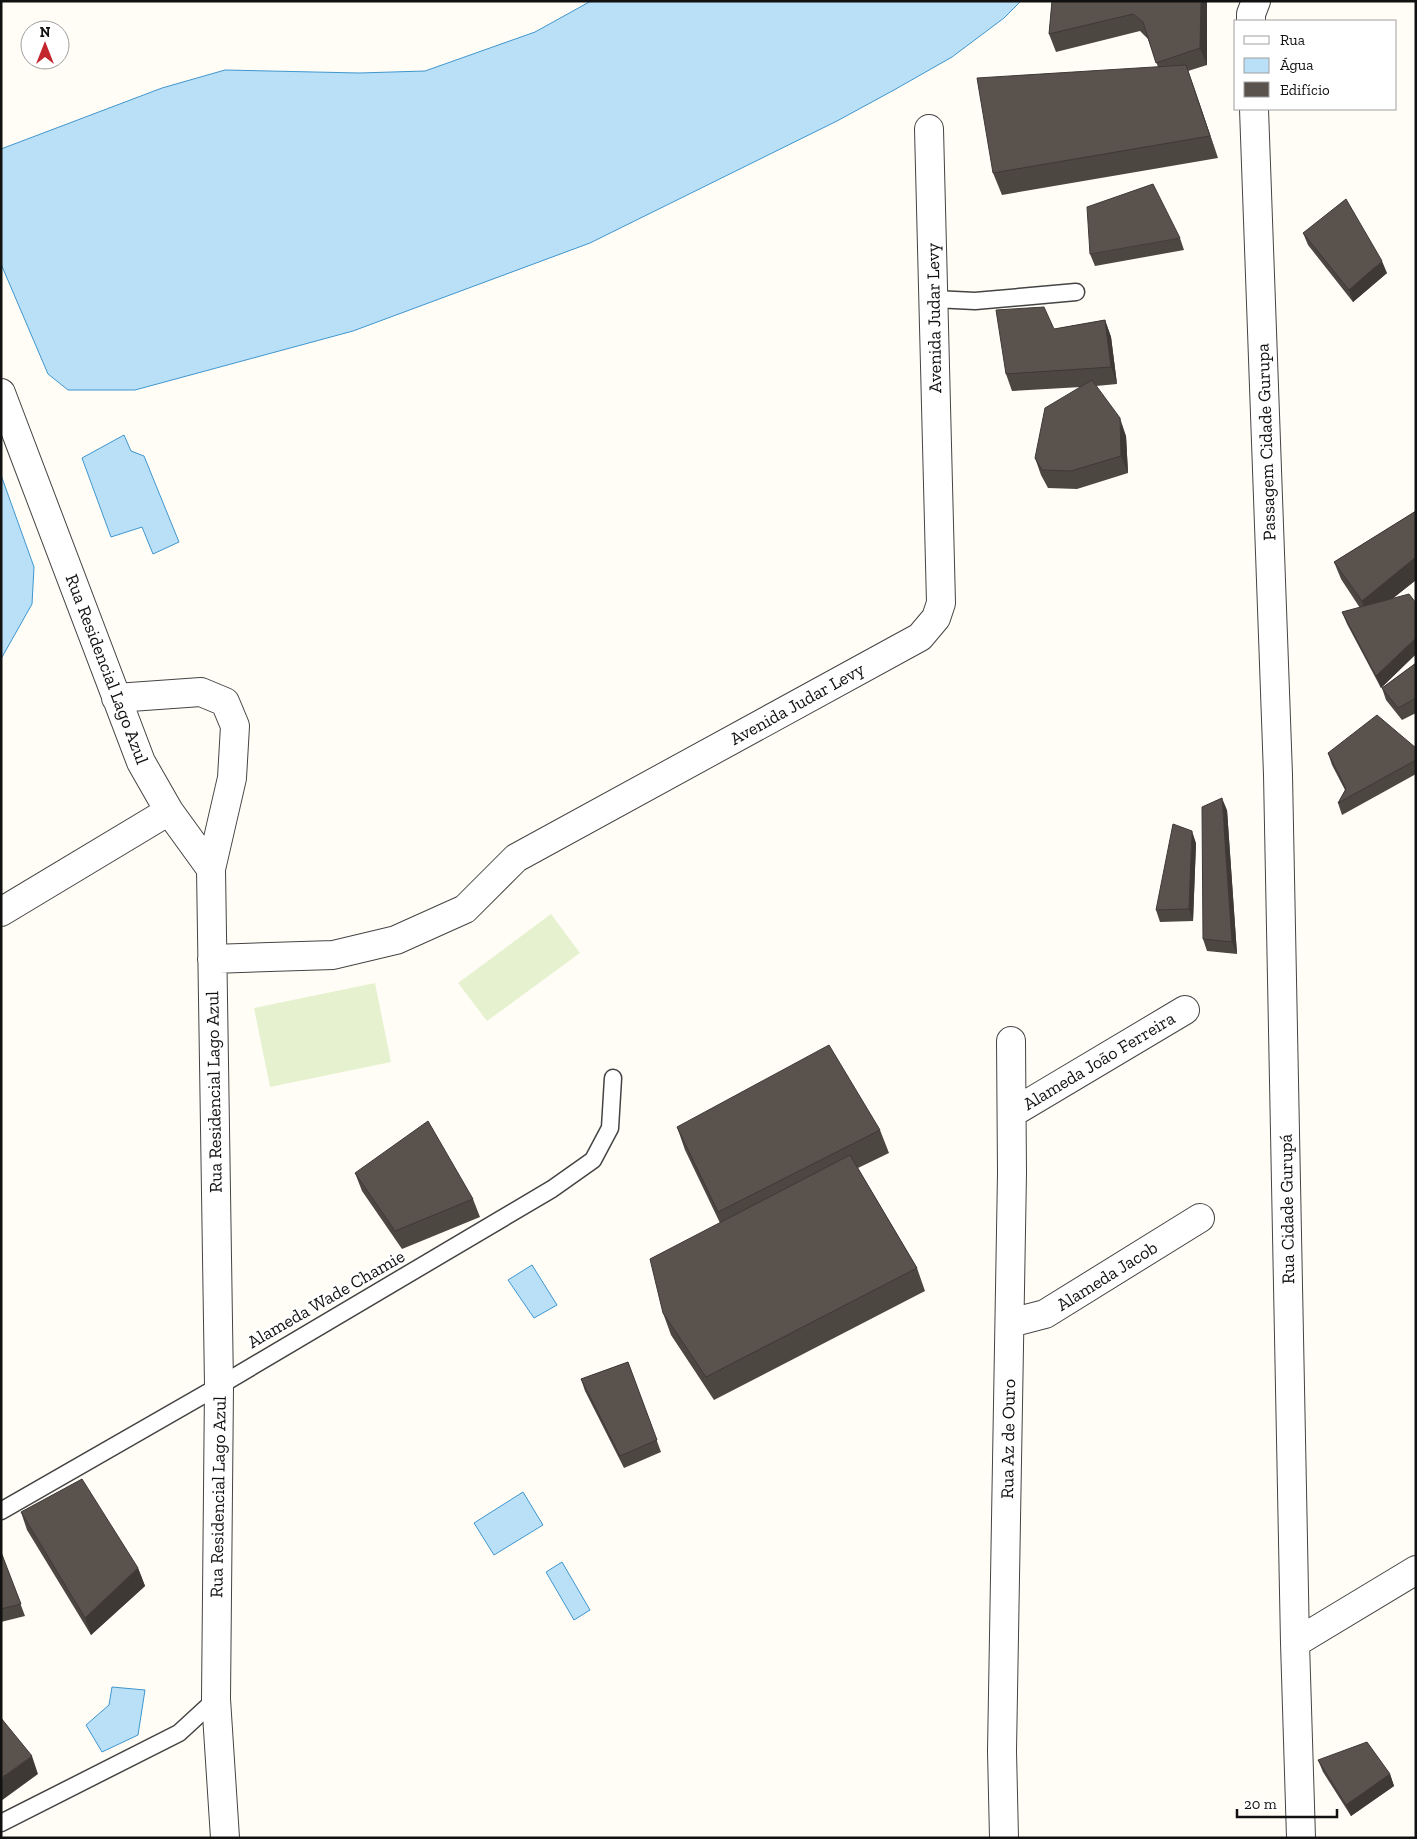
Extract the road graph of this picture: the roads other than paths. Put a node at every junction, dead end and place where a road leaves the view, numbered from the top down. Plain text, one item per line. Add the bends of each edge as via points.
1 (1256, 1) edge
2 (1251, 20) edge
3 (1254, 110) edge
4 (929, 130) dead end
5 (1076, 292) dead end
6 (934, 299) junction
7 (1, 393) edge
8 (116, 698) junction
9 (1278, 775) joint
10 (169, 811) junction
11 (212, 869) junction
12 (1, 912) edge
13 (212, 959) junction
14 (1185, 1010) dead end
15 (1011, 1041) dead end
16 (613, 1078) dead end
17 (1012, 1113) junction
18 (1200, 1218) dead end
19 (1010, 1323) junction
20 (219, 1386) junction
21 (1, 1511) edge
22 (1416, 1570) edge
23 (1295, 1643) junction
24 (216, 1699) junction
25 (1, 1823) edge
26 (225, 1838) edge
27 (1004, 1838) edge
28 (1301, 1838) edge

1 - 2 street
3 - 9 street, Passagem Cidade Gurupa
4 - 6 street, Avenida Judar Levy
5 - 6 lane via 975,301
6 - 13 street, Avenida Judar Levy via 940,603 936,618 920,636 516,858 465,909 396,940 333,955
7 - 8 street, Rua Residencial Lago Azul
8 - 10 street, Rua Residencial Lago Azul via 141,762
8 - 11 street via 201,692 225,702 235,726 232,778
9 - 23 street, Rua Cidade Gurupá
10 - 11 street, Rua Residencial Lago Azul
10 - 12 street
11 - 13 street, Rua Residencial Lago Azul
13 - 20 street, Rua Residencial Lago Azul
14 - 17 street, Alameda João Ferreira
15 - 17 street, Rua Az de Ouro
16 - 20 lane, Alameda Wade Chamie via 610,1128 593,1160 552,1190
17 - 19 street, Rua Az de Ouro
18 - 19 street, Alameda Jacob via 1045,1314
19 - 27 street, Rua Az de Ouro via 1002,1751
20 - 21 lane, Alameda Wade Chamie
20 - 24 street, Rua Residencial Lago Azul
22 - 23 street
23 - 28 street, Rua Cidade Gurupá
24 - 25 lane via 179,1733
24 - 26 street, Rua Residencial Lago Azul

